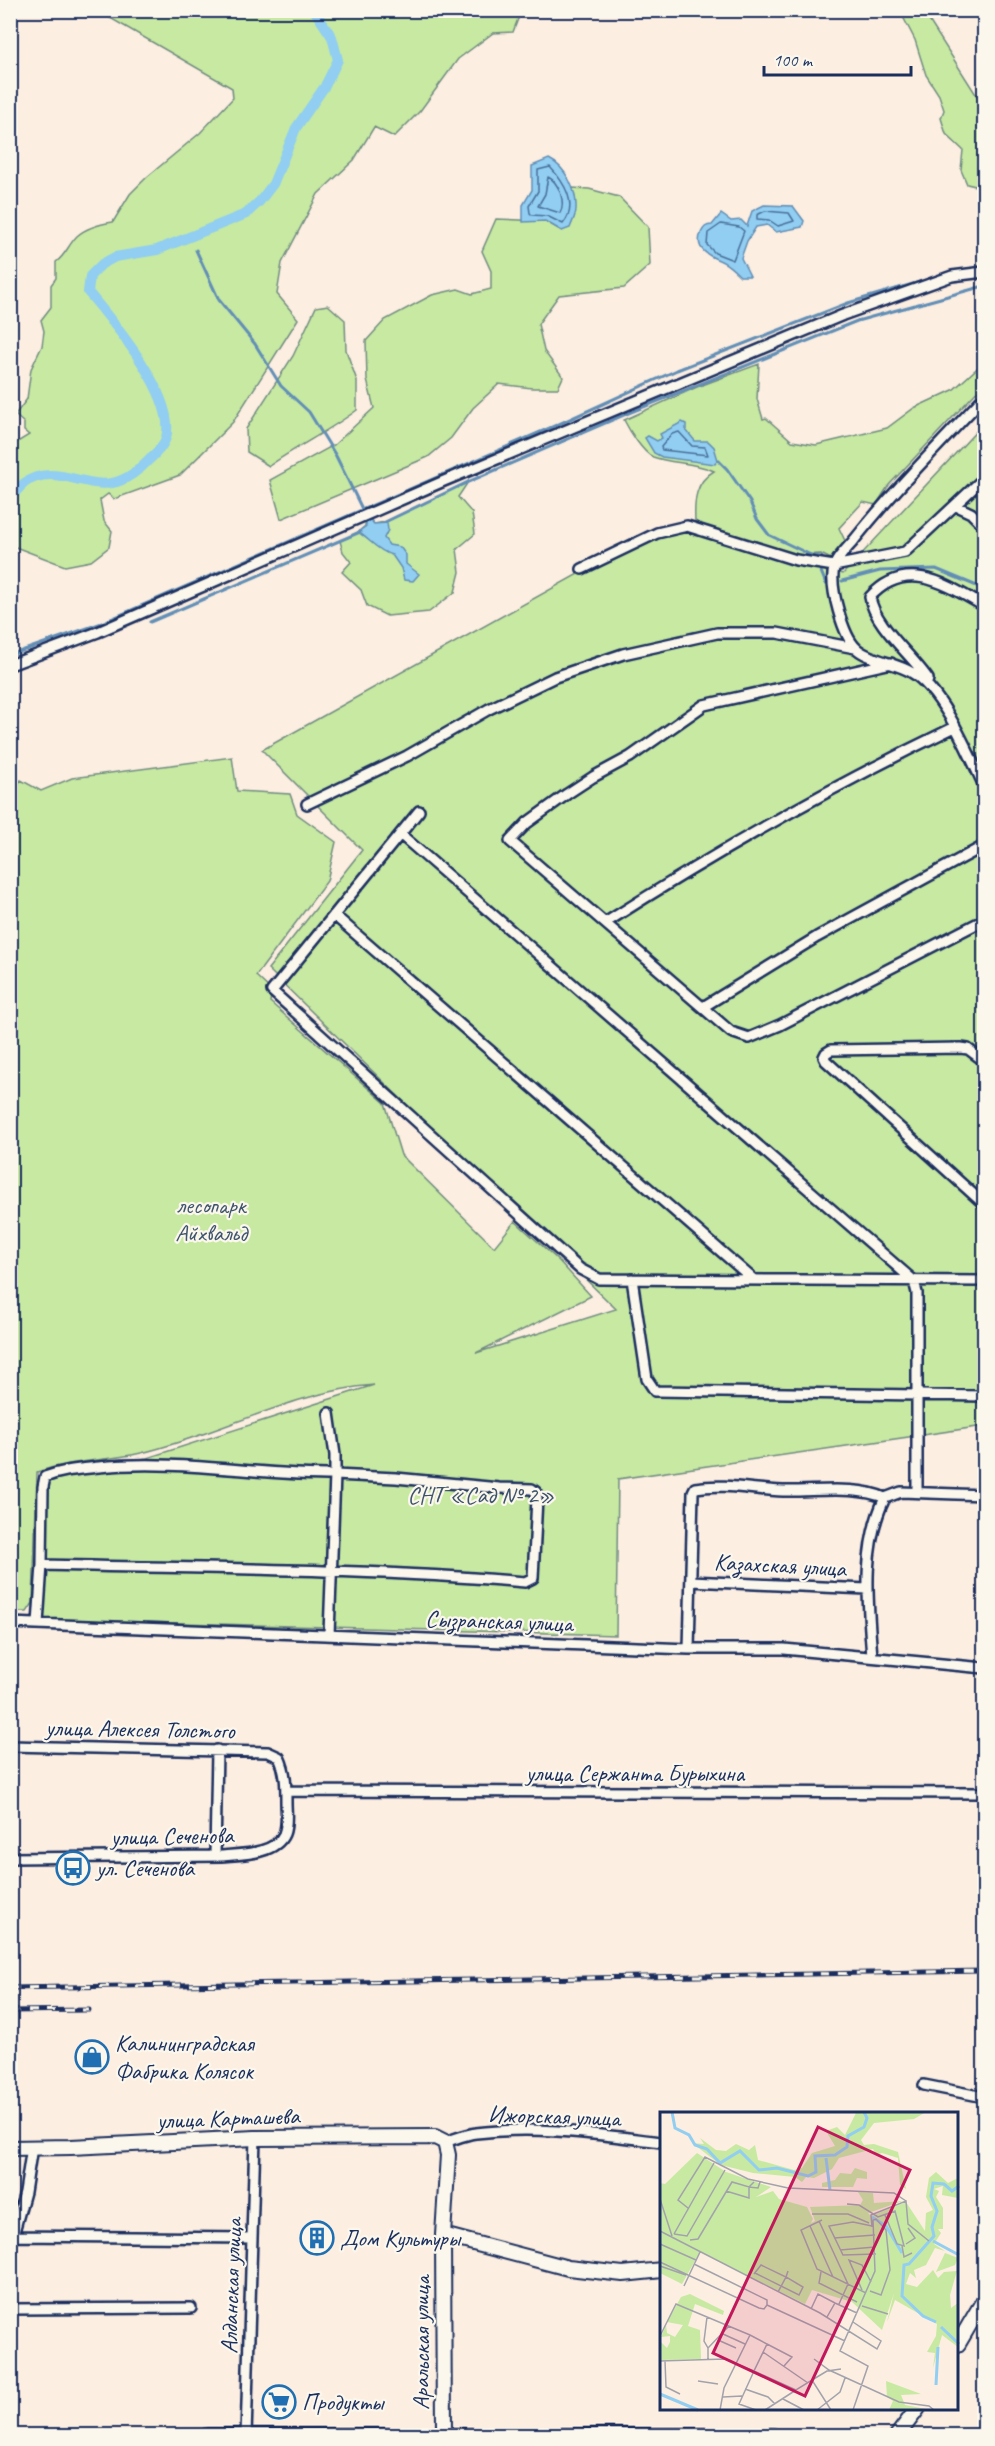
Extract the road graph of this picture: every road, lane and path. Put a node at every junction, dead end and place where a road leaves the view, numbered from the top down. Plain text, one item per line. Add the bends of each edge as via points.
1 (984, 272) edge
2 (984, 397) edge
3 (984, 478) edge
4 (956, 506) junction
5 (984, 526) edge
6 (834, 566) junction
7 (582, 569) dead end
8 (984, 606) edge
9 (855, 648) junction
10 (891, 663) junction
11 (10, 665) edge
12 (927, 683) junction
13 (955, 727) junction
14 (984, 786) edge
15 (307, 804) dead end
16 (419, 811) dead end
17 (400, 834) junction
18 (984, 846) edge
19 (334, 915) junction
20 (984, 920) edge
21 (605, 923) junction
22 (703, 1007) junction
23 (984, 1061) edge
24 (984, 1204) edge
25 (632, 1279) junction
26 (754, 1280) junction
27 (915, 1281) junction
28 (984, 1281) edge
29 (916, 1395) junction
30 (984, 1396) edge
31 (329, 1413) dead end
32 (335, 1475) junction
33 (918, 1492) junction
34 (984, 1495) edge
35 (885, 1498) junction
36 (42, 1565) junction
37 (330, 1572) junction
38 (692, 1581) junction
39 (867, 1588) junction
40 (10, 1623) edge
41 (38, 1624) junction
42 (329, 1634) junction
43 (689, 1648) junction
44 (872, 1656) junction
45 (984, 1668) edge
46 (10, 1746) edge
47 (217, 1750) junction
48 (268, 1752) joint
49 (286, 1791) junction
50 (984, 1793) edge
51 (215, 1856) junction
52 (10, 1858) edge
53 (924, 2085) dead end
54 (984, 2097) edge
55 (255, 2138) junction
56 (445, 2142) junction
57 (660, 2142) edge
58 (32, 2147) junction
59 (10, 2148) edge
60 (14, 2235) junction
61 (443, 2235) junction
62 (252, 2238) junction
63 (10, 2246) edge
64 (660, 2270) edge
65 (984, 2300) edge
66 (191, 2308) dead end
67 (10, 2309) edge
68 (964, 2322) edge
69 (959, 2338) edge
70 (917, 2410) edge
71 (246, 2435) edge
72 (444, 2435) edge
73 (207, 2436) edge
74 (773, 2436) edge
75 (897, 2436) edge

1 - 11 street via 952,276 832,320 444,481 98,632
2 - 6 street via 897,489
3 - 4 street
4 - 5 street via 971,513
4 - 6 street via 904,552
6 - 7 street via 796,560 687,526 657,533
6 - 9 street via 831,583 838,611
8 - 12 street via 946,584 924,577 900,578 879,587 870,597 880,620 921,669
9 - 10 street
9 - 15 street via 777,633 717,633 623,654 555,677 489,709 408,756
10 - 12 street
10 - 21 street via 704,705 630,758 593,777 527,823 510,841
12 - 13 street
13 - 14 street
13 - 21 street via 775,820
16 - 17 street
17 - 19 street
17 - 27 street
18 - 22 street via 817,937
19 - 25 street via 272,991 580,1269 599,1279
19 - 26 street
20 - 22 street via 749,1038 731,1032
21 - 22 street
23 - 24 street via 961,1048 831,1050 824,1057
25 - 26 street
25 - 29 street via 647,1379 655,1391
26 - 27 street
27 - 28 street
27 - 29 street
29 - 30 street
29 - 33 street
31 - 32 street
32 - 36 street via 155,1465 63,1470 45,1477
32 - 37 street
32 - 37 street via 532,1489 537,1498 534,1572 531,1580 525,1582 411,1573
33 - 34 street
33 - 35 street via 901,1492
35 - 38 street via 829,1490 711,1485 695,1488
35 - 39 street via 875,1518
36 - 37 street
36 - 41 street
37 - 42 street
38 - 39 street, Казахская улица
38 - 43 street
39 - 44 street
40 - 41 street, Сызранская улица
41 - 42 street, Сызранская улица
42 - 43 street, Сызранская улица
43 - 44 street, Сызранская улица via 784,1649
44 - 45 street, Сызранская улица
46 - 47 street, улица Алексея Толстого
47 - 48 street, улица Алексея Толстого
47 - 51 street
48 - 49 street, улица Сеченова via 279,1756 283,1764
49 - 50 street, улица Сержанта Бурыхина
49 - 51 street, улица Сеченова via 284,1836 274,1846 252,1853
51 - 52 street, улица Сеченова
53 - 54 street
55 - 56 main road, улица Карташева via 435,2137
55 - 58 main road, улица Карташева
55 - 62 street, Алданская улица
56 - 57 street, Ижорская улица via 474,2133 509,2131 576,2132
56 - 61 main road, Аральская улица via 448,2155
58 - 59 main road, улица Карташева
58 - 60 street
60 - 62 street
60 - 63 street
61 - 64 main road via 568,2268 623,2274
61 - 72 main road, Аральская улица
62 - 71 street, Алданская улица
65 - 68 main road
66 - 67 street
68 - 69 main road
70 - 75 main road
71 - 72 main road
71 - 73 main road
72 - 74 main road

